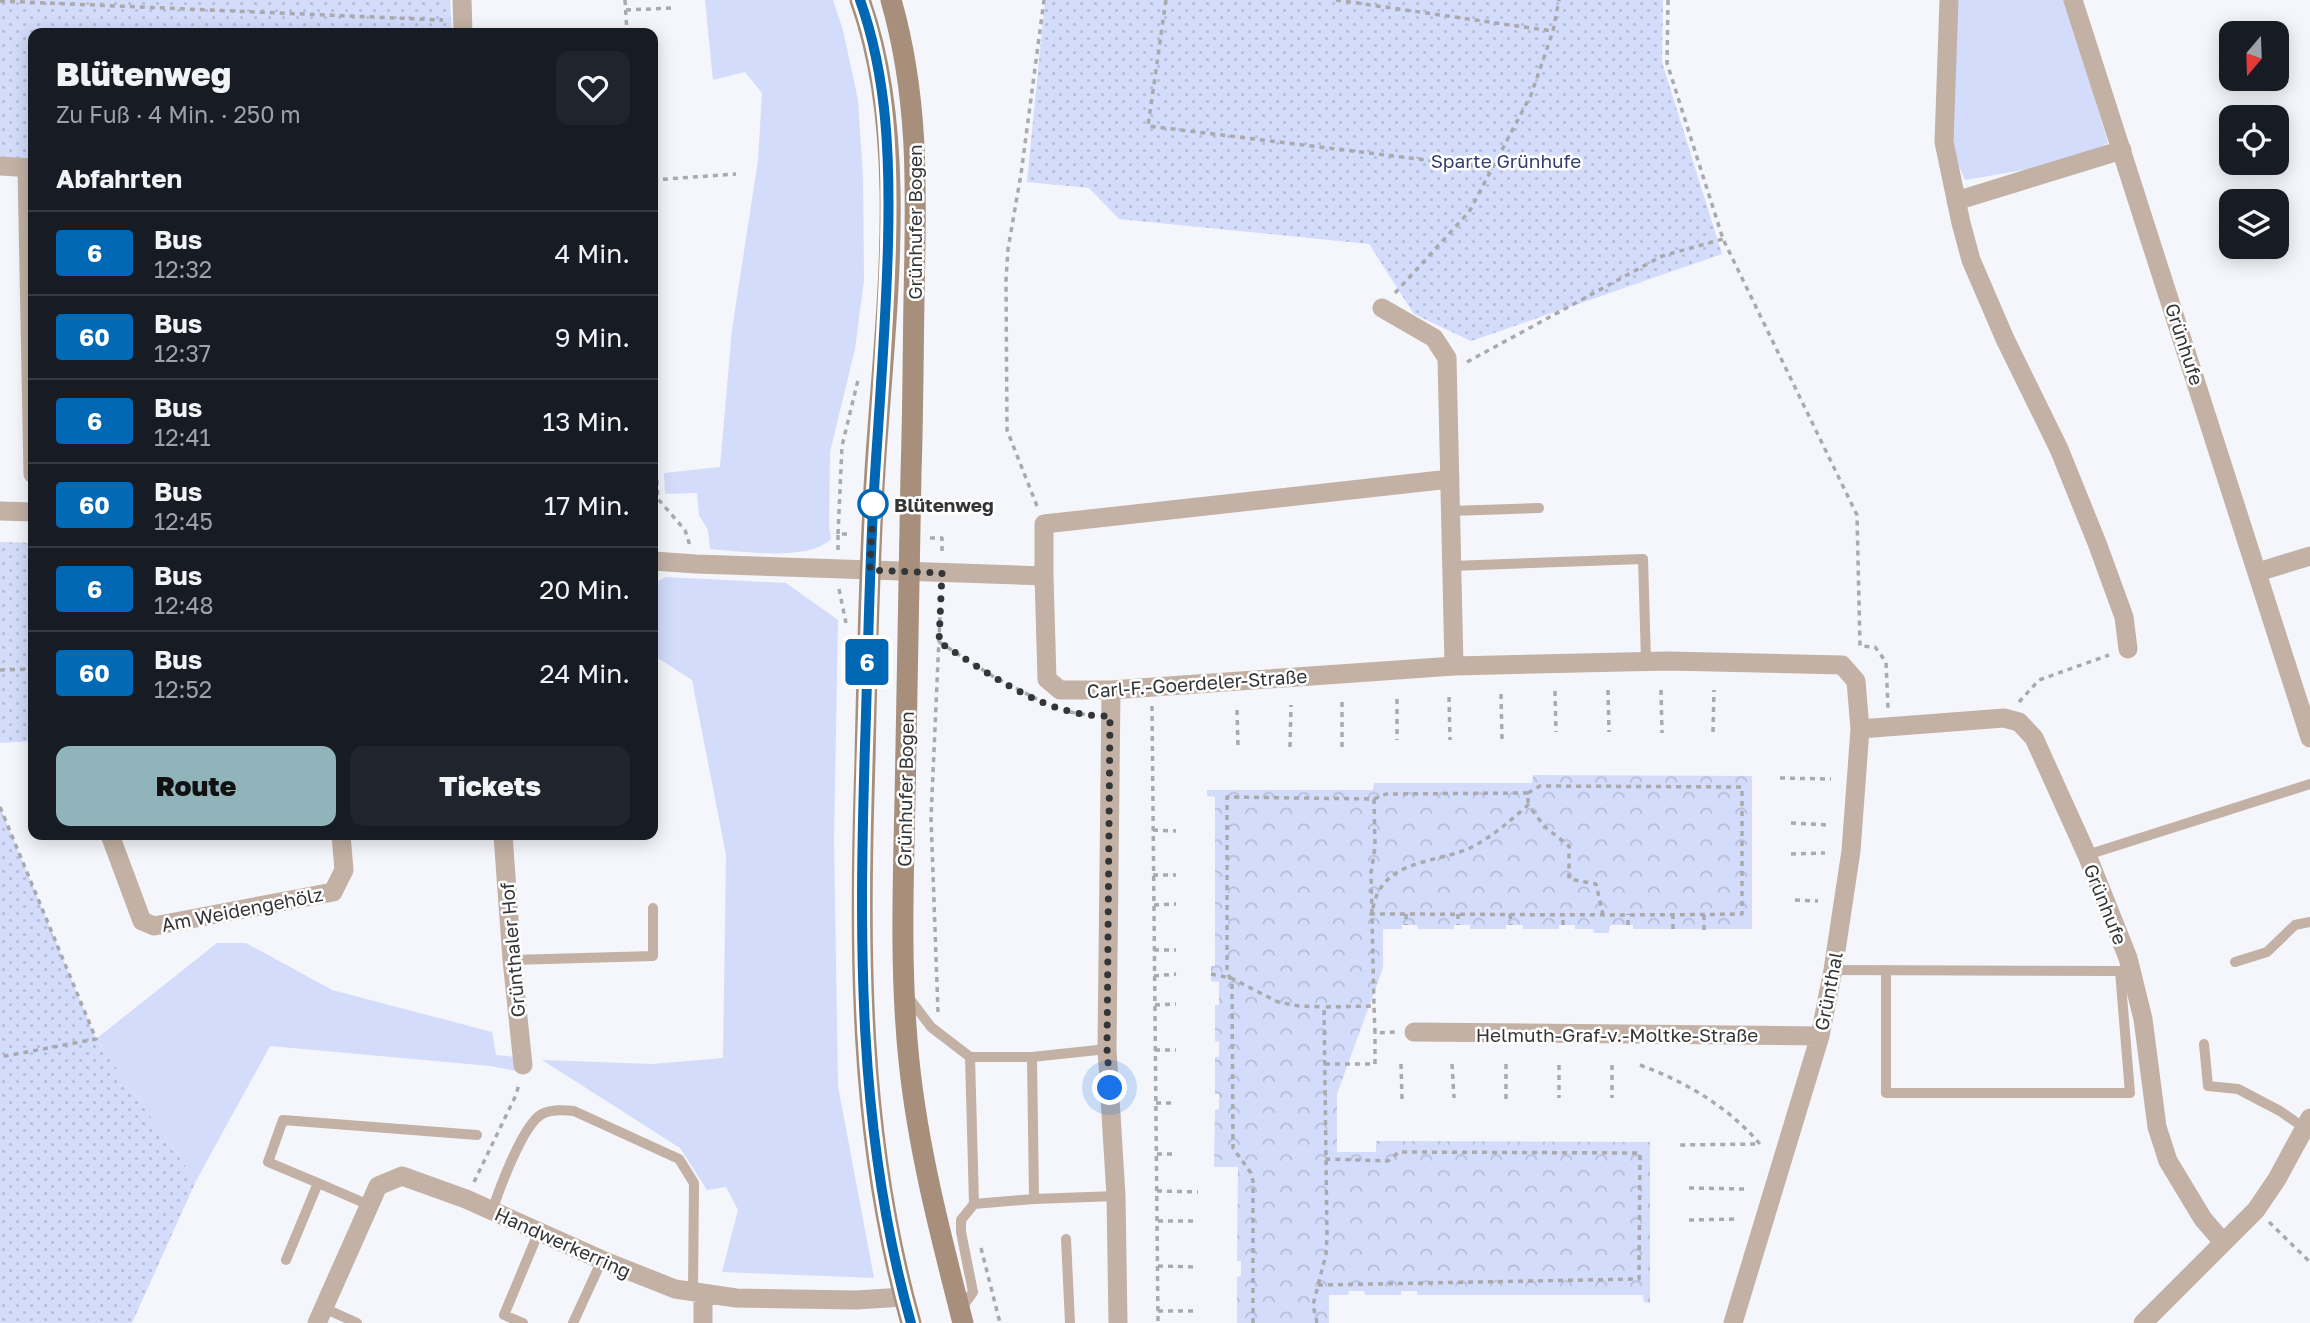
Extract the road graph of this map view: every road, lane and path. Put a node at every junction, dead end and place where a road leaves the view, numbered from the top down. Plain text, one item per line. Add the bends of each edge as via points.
1 (462, 0) edge
2 (625, 0) edge
3 (860, 0) edge
4 (891, 0) edge
5 (1044, 0) edge
6 (1166, 0) edge
7 (1336, 0) edge
8 (1559, 0) edge
9 (1668, 0) edge
10 (1949, 0) edge
11 (2073, 0) edge
12 (0, 1) edge
13 (672, 8) dead end
14 (626, 10) junction
15 (463, 27) edge
16 (627, 28) edge
17 (1553, 31) junction
18 (2122, 150) junction
19 (0, 166) edge
20 (28, 168) edge
21 (1492, 168) junction
22 (736, 174) dead end
23 (658, 180) edge
24 (1956, 201) junction
25 (1723, 239) junction
26 (1382, 308) joint
27 (860, 372) dead end
28 (1449, 372) junction
29 (1450, 479) junction
30 (658, 499) edge
31 (1539, 508) dead end
32 (0, 511) edge
33 (1450, 511) junction
34 (28, 512) edge
35 (1044, 524) junction
36 (838, 534) junction
37 (871, 535) junction
38 (909, 537) junction
39 (2310, 556) edge
40 (658, 561) edge
41 (696, 565) junction
42 (1451, 566) junction
43 (837, 569) junction
44 (870, 570) junction
45 (908, 572) junction
46 (2258, 572) junction
47 (949, 573) junction
48 (1044, 576) junction
49 (939, 642) junction
50 (2128, 649) joint
51 (1646, 662) junction
52 (1830, 664) joint
53 (1454, 666) junction
54 (28, 669) edge
55 (0, 670) edge
56 (1152, 686) junction
57 (1111, 690) junction
58 (1608, 690) dead end
59 (1661, 690) dead end
60 (1714, 690) dead end
61 (1555, 691) dead end
62 (1501, 694) dead end
63 (1448, 697) dead end
64 (1397, 699) dead end
65 (1039, 700) dead end
66 (1342, 702) dead end
67 (1291, 705) dead end
68 (1062, 709) dead end
69 (1237, 710) dead end
70 (1110, 716) junction
71 (2004, 718) junction
72 (1888, 728) junction
73 (1860, 729) junction
74 (1556, 732) dead end
75 (1609, 732) dead end
76 (1662, 733) dead end
77 (1713, 733) dead end
78 (2310, 738) edge
79 (1397, 740) dead end
80 (1450, 740) dead end
81 (1502, 740) dead end
82 (1238, 747) dead end
83 (1290, 747) dead end
84 (1342, 747) dead end
85 (1780, 778) dead end
86 (1831, 779) dead end
87 (2310, 784) edge
88 (1528, 793) junction
89 (1374, 799) junction
90 (1528, 805) junction
91 (0, 807) edge
92 (1791, 823) dead end
93 (1828, 825) dead end
94 (1153, 830) junction
95 (1176, 831) dead end
96 (112, 840) edge
97 (341, 840) edge
98 (503, 840) edge
99 (1825, 853) dead end
100 (1791, 854) dead end
101 (2087, 855) junction
102 (1153, 875) junction
103 (1176, 875) dead end
104 (1795, 900) dead end
105 (1818, 901) dead end
106 (1176, 904) dead end
107 (1154, 905) junction
108 (653, 908) dead end
109 (1371, 914) junction
110 (1406, 914) junction
111 (1458, 914) junction
112 (1510, 914) junction
113 (1563, 915) junction
114 (1603, 915) junction
115 (1628, 915) junction
116 (1673, 915) junction
117 (1704, 915) junction
118 (2310, 922) edge
119 (1406, 925) dead end
120 (1458, 925) dead end
121 (1511, 925) dead end
122 (1563, 925) dead end
123 (1628, 925) dead end
124 (1673, 929) dead end
125 (1704, 930) dead end
126 (1154, 950) junction
127 (1176, 950) dead end
128 (512, 960) junction
129 (2235, 962) dead end
130 (1833, 970) junction
131 (1886, 970) junction
132 (1175, 974) dead end
133 (1211, 974) dead end
134 (1154, 976) junction
135 (1231, 978) junction
136 (904, 992) junction
137 (1175, 1004) dead end
138 (1155, 1005) junction
139 (1374, 1006) junction
140 (1324, 1007) junction
141 (931, 1027) junction
142 (1375, 1032) junction
143 (1414, 1032) joint
144 (1820, 1036) junction
145 (2204, 1044) dead end
146 (1107, 1049) junction
147 (1155, 1050) junction
148 (1175, 1050) dead end
149 (1032, 1056) junction
150 (0, 1057) edge
151 (970, 1057) junction
152 (1325, 1064) junction
153 (1401, 1064) dead end
154 (1452, 1064) dead end
155 (1506, 1064) dead end
156 (523, 1065) joint
157 (1559, 1065) dead end
158 (1612, 1065) dead end
159 (1640, 1065) dead end
160 (1402, 1098) dead end
161 (1454, 1098) dead end
162 (1506, 1098) dead end
163 (1559, 1098) dead end
164 (1612, 1098) dead end
165 (1156, 1103) junction
166 (1175, 1103) dead end
167 (2306, 1123) edge
168 (477, 1135) dead end
169 (1678, 1145) dead end
170 (1156, 1154) junction
171 (1175, 1154) dead end
172 (1326, 1159) junction
173 (318, 1183) junction
174 (1689, 1188) dead end
175 (1746, 1189) dead end
176 (1157, 1191) junction
177 (1198, 1192) dead end
178 (1116, 1196) junction
179 (466, 1199) junction
180 (1034, 1199) junction
181 (974, 1204) junction
182 (369, 1205) junction
183 (2256, 1210) junction
184 (492, 1211) junction
185 (964, 1217) junction
186 (1737, 1219) dead end
187 (1689, 1220) dead end
188 (1157, 1221) junction
189 (1198, 1221) dead end
190 (539, 1231) junction
191 (1066, 1239) dead end
192 (2223, 1241) junction
193 (602, 1260) junction
194 (286, 1261) dead end
195 (2310, 1262) edge
196 (1158, 1266) junction
197 (1198, 1267) dead end
198 (1318, 1285) junction
199 (698, 1293) junction
200 (904, 1297) junction
201 (1158, 1311) junction
202 (1198, 1311) dead end
203 (962, 1317) edge
204 (320, 1319) edge
205 (357, 1323) edge
206 (523, 1323) edge
207 (573, 1323) edge
208 (703, 1323) edge
209 (911, 1323) edge
210 (1000, 1323) edge
211 (1070, 1323) edge
212 (1118, 1323) edge
213 (1158, 1323) edge
214 (1253, 1323) edge
215 (1317, 1323) edge
216 (1733, 1323) edge
217 (2143, 1323) edge

1 - 15 street
2 - 14 path
3 - 37 main road, Grünhufer Bogen via 879,78 889,179
4 - 38 main road, Grünhufer Bogen via 914,121 917,198
5 - 35 path via 1008,249 1006,305 1007,430
6 - 21 path via 1148,126
7 - 17 path
8 - 17 path
9 - 25 path via 1667,63
10 - 24 street via 1944,142
11 - 18 street, Grünhufe
12 - 15 path
13 - 14 path
14 - 16 path
17 - 21 path via 1531,95
18 - 24 street
18 - 46 street, Grünhufe
19 - 20 street
21 - 26 path via 1469,212
22 - 23 path
24 - 50 street via 1971,260 2059,449 2097,543 2124,617
25 - 28 path via 1662,256
25 - 72 path via 1857,515 1860,646 1875,647 1886,662
26 - 28 street via 1434,338 1447,358
27 - 36 path via 842,446
28 - 29 street
29 - 33 street
29 - 35 street
30 - 41 path via 685,530
31 - 33 lane
32 - 34 street
33 - 42 street
35 - 48 street, Carl-F.-Goerdeler-Straße
36 - 37 path
36 - 43 path
37 - 44 main road, Grünhufer Bogen
38 - 45 main road, Grünhufer Bogen
38 - 47 path via 942,538
39 - 46 street
40 - 41 street
41 - 43 street
42 - 51 lane via 1643,559
42 - 53 street
43 - 44 street
44 - 45 street
44 - 200 main road, Grünhufer Bogen via 862,996 878,1168
45 - 47 street
45 - 136 main road, Grünhufer Bogen
46 - 78 street, Grünhufe
47 - 48 street
47 - 49 path
48 - 57 street, Carl-F.-Goerdeler-Straße via 1047,679 1060,690
49 - 65 path
49 - 141 path via 931,818 938,1019
50 - 71 path via 2039,680
51 - 52 street, Carl-F.-Goerdeler-Straße
51 - 53 street, Carl-F.-Goerdeler-Straße
52 - 73 street, Grünthal via 1842,665 1856,681
53 - 56 street, Carl-F.-Goerdeler-Straße
54 - 55 path
56 - 57 street, Carl-F.-Goerdeler-Straße
56 - 94 path
57 - 70 street
58 - 75 path
59 - 76 path
60 - 77 path
61 - 74 path
62 - 81 path
63 - 80 path
64 - 79 path
66 - 84 path
67 - 83 path
68 - 70 path via 1087,717
69 - 82 path
70 - 146 street
71 - 72 street
71 - 101 street, Grünhufe via 2019,722 2034,738
72 - 73 street
73 - 130 street, Grünthal via 1851,851
85 - 86 path
87 - 101 lane
88 - 89 path via 1386,794
88 - 90 path
88 - 117 path via 1539,786 1742,787 1742,914
89 - 109 path
89 - 135 path via 1227,797 1227,971
90 - 109 path via 1499,831 1470,848 1394,876 1381,886
90 - 114 path via 1545,827 1569,846 1569,878 1596,884
91 - 150 path via 96,1039
92 - 93 path
94 - 95 path
94 - 102 path
96 - 97 street, Am Weidengehölz via 142,921 155,926 333,892 344,870
98 - 128 street, Grünthaler Hof
99 - 100 path
101 - 192 street, Grünhufe via 2127,958 2143,1019 2158,1127 2168,1161 2203,1219
102 - 103 path
102 - 107 path
104 - 105 path
106 - 107 path
107 - 126 path
108 - 128 lane via 653,956
109 - 110 path
109 - 139 path
110 - 111 path
110 - 119 path
111 - 112 path
111 - 120 path
112 - 113 path
112 - 121 path
113 - 114 path
113 - 122 path
114 - 115 path
115 - 116 path
115 - 123 path
116 - 117 path
116 - 124 path
117 - 125 path
118 - 129 lane via 2295,925 2267,953
126 - 127 path
126 - 134 path
128 - 156 street, Grünthaler Hof
130 - 131 lane
130 - 144 street, Grünthal
131 - 131 lane via 2120,971 2130,1093 1886,1093
132 - 134 path
133 - 135 path
134 - 138 path
135 - 140 path via 1278,1002
135 - 214 path via 1233,1148 1253,1181
136 - 141 lane
136 - 203 main road, Grünhufer Bogen via 917,1116
137 - 138 path
138 - 147 path
139 - 140 path
139 - 142 path
140 - 152 path
141 - 151 lane
142 - 143 path
142 - 152 path via 1376,1064
143 - 144 street, Helmuth-Graf-v.-Moltke-Straße
144 - 216 street, Grünthal
145 - 167 lane via 2208,1086 2238,1089
146 - 149 lane
146 - 178 street
147 - 148 path
147 - 165 path
149 - 151 lane
149 - 180 lane
151 - 181 lane
152 - 172 path
153 - 160 path
154 - 161 path
155 - 162 path
156 - 179 path via 516,1095
157 - 163 path
158 - 164 path
159 - 169 path via 1707,1097 1760,1144
165 - 166 path
165 - 170 path
167 - 183 street
168 - 173 lane via 283,1120 268,1162
170 - 171 path
170 - 176 path
172 - 198 path via 1326,1254
172 - 198 path via 1388,1161 1399,1152 1640,1153 1639,1279
173 - 182 lane
173 - 194 lane
174 - 175 path
176 - 177 path
176 - 188 path
178 - 180 lane
178 - 212 street
179 - 182 street, Handwerkerring via 402,1176 378,1186
179 - 184 street, Handwerkerring
180 - 181 lane
181 - 185 lane
182 - 204 street, Handwerkerring
183 - 192 street
183 - 195 path
184 - 190 street, Handwerkerring
184 - 199 lane via 519,1144 540,1115 574,1111 679,1159 694,1183
185 - 203 lane via 961,1232 974,1292
185 - 210 path via 983,1251
186 - 187 path
188 - 189 path
188 - 196 path
190 - 193 street, Handwerkerring
190 - 206 lane via 504,1315
191 - 211 lane
192 - 217 street
193 - 199 street, Handwerkerring
193 - 207 lane
196 - 197 path
196 - 201 path
198 - 215 path via 1313,1305
199 - 200 street, Handwerkerring via 736,1298
199 - 208 street
200 - 209 main road, Grünhufer Bogen
201 - 202 path
201 - 213 path
204 - 205 lane

